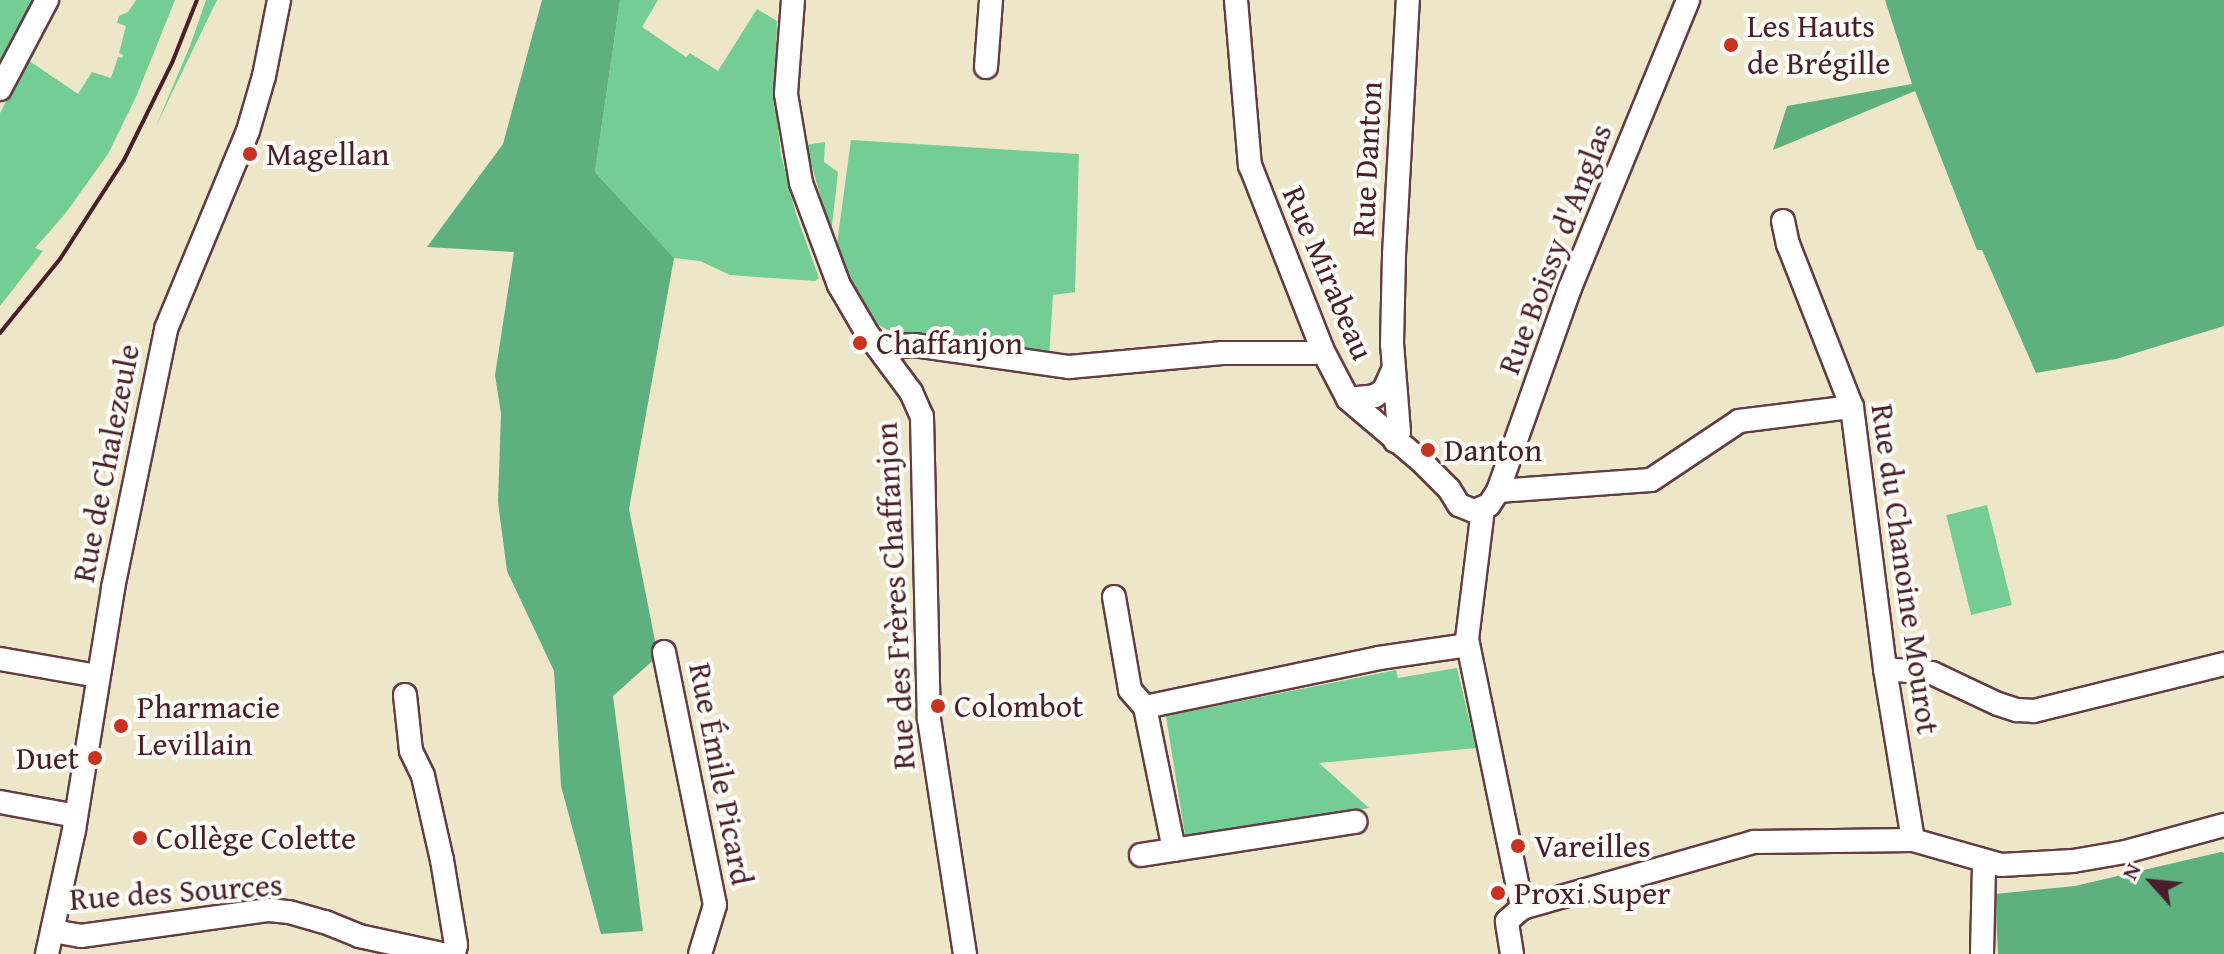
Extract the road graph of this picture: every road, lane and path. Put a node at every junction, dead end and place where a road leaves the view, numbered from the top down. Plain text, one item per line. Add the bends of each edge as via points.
1 (47, 0) edge
2 (279, 0) edge
3 (793, 0) edge
4 (991, 0) edge
5 (1236, 0) edge
6 (1408, 0) edge
7 (1688, 0) edge
8 (986, 67) dead end
9 (0, 89) edge
10 (1783, 221) dead end
11 (1322, 349) junction
12 (885, 356) junction
13 (1393, 368) junction
14 (1348, 399) junction
15 (1852, 407) junction
16 (1395, 441) junction
17 (1498, 491) junction
18 (1472, 508) junction
19 (1114, 597) dead end
20 (1468, 645) junction
21 (664, 652) dead end
22 (0, 659) edge
23 (2224, 664) edge
24 (1885, 669) junction
25 (97, 676) junction
26 (405, 695) dead end
27 (1145, 707) junction
28 (0, 802) edge
29 (76, 816) junction
30 (1355, 822) dead end
31 (2224, 825) edge
32 (1913, 840) junction
33 (1174, 850) junction
34 (1141, 855) dead end
35 (1984, 863) junction
36 (1522, 908) junction
37 (53, 931) junction
38 (47, 954) edge
39 (442, 954) edge
40 (454, 954) edge
41 (700, 954) edge
42 (965, 954) edge
43 (1512, 954) edge
44 (1982, 954) edge

1 - 9 street
2 - 25 street, Rue de Chalezeule via 248,131 166,329
3 - 12 street, Rue des Frères Chaffanjon via 786,94 801,183 826,258
4 - 8 street
5 - 11 street, Rue Mirabeau via 1250,165
6 - 13 street, Rue Danton
7 - 17 street, Rue Boissy d'Anglas via 1570,288
10 - 15 street, Rue du Chanoine Mourot
11 - 12 street via 1069,367 925,346 900,346
11 - 14 street, Rue Mirabeau
12 - 42 street, Rue des Frères Chaffanjon via 922,417 931,743
13 - 14 street via 1389,383 1375,396
13 - 16 street, Rue Danton via 1399,432
14 - 16 street, Rue Mirabeau
15 - 17 street via 1739,421 1651,480
15 - 24 street, Rue du Chanoine Mourot
16 - 18 street, Rue Mirabeau
17 - 18 street, Rue Boissy d'Anglas
18 - 20 street
19 - 27 street via 1130,690
20 - 27 street via 1379,658
20 - 36 street
21 - 41 street, Rue Émile Picard via 715,905
22 - 25 street
23 - 24 street via 2034,711 1998,704 1932,673
24 - 32 street, Rue du Chanoine Mourot
25 - 29 street, Rue de Chalezeule
26 - 40 street via 411,751 423,776 442,860
27 - 33 street
28 - 29 street
29 - 37 street, Rue de Chalezeule
30 - 33 street
31 - 35 street via 2156,846 2073,861
32 - 35 street
32 - 36 street via 1754,842
33 - 34 street
35 - 44 street
36 - 43 street via 1507,921
37 - 38 street, Rue de Chalezeule
37 - 39 street, Rue des Sources via 81,936 269,910

